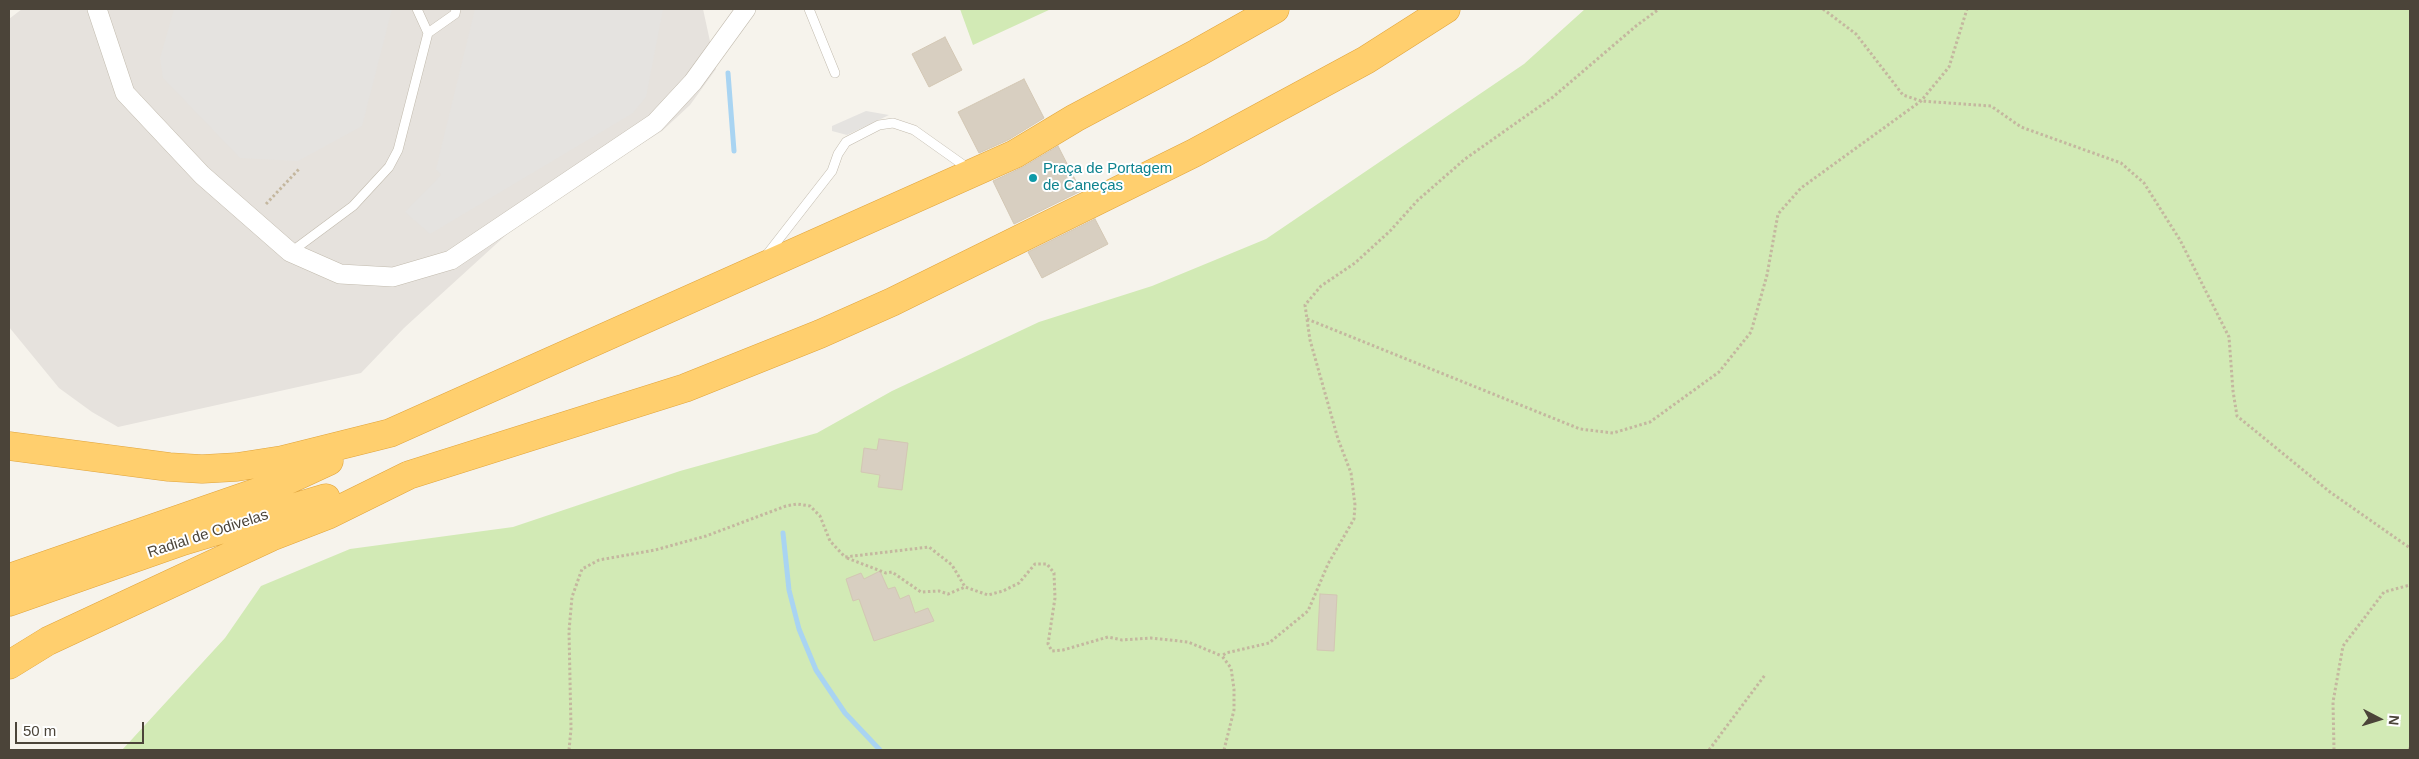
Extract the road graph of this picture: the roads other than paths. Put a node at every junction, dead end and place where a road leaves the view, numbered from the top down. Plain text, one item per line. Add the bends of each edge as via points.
1 (97, 9) edge
2 (416, 9) edge
3 (456, 9) edge
4 (746, 9) edge
5 (809, 9) edge
6 (1275, 9) edge
7 (1446, 9) edge
8 (428, 33) junction
9 (835, 72) dead end
10 (973, 173) junction
11 (290, 252) junction
12 (754, 271) junction
13 (390, 433) junction
14 (9, 446) edge
15 (409, 475) junction
16 (9, 578) edge
17 (9, 602) edge
18 (9, 666) edge

1 - 11 street via 125,93 202,175
2 - 8 lane
3 - 8 lane via 455,14
4 - 11 street via 693,82 655,123 451,260 393,276 340,274
5 - 9 lane
6 - 10 highway via 1075,118 1016,154
7 - 15 highway via 1366,60 1202,149 883,306 685,388
8 - 11 lane via 398,150 389,167 353,206
10 - 12 highway
10 - 12 lane via 914,130 893,123 879,125 846,142 832,171
12 - 13 highway
13 - 14 highway via 282,460 202,469
13 - 16 highway, Radial de Odivelas via 276,486
15 - 17 highway, Radial de Odivelas via 183,541
15 - 18 highway via 48,642

